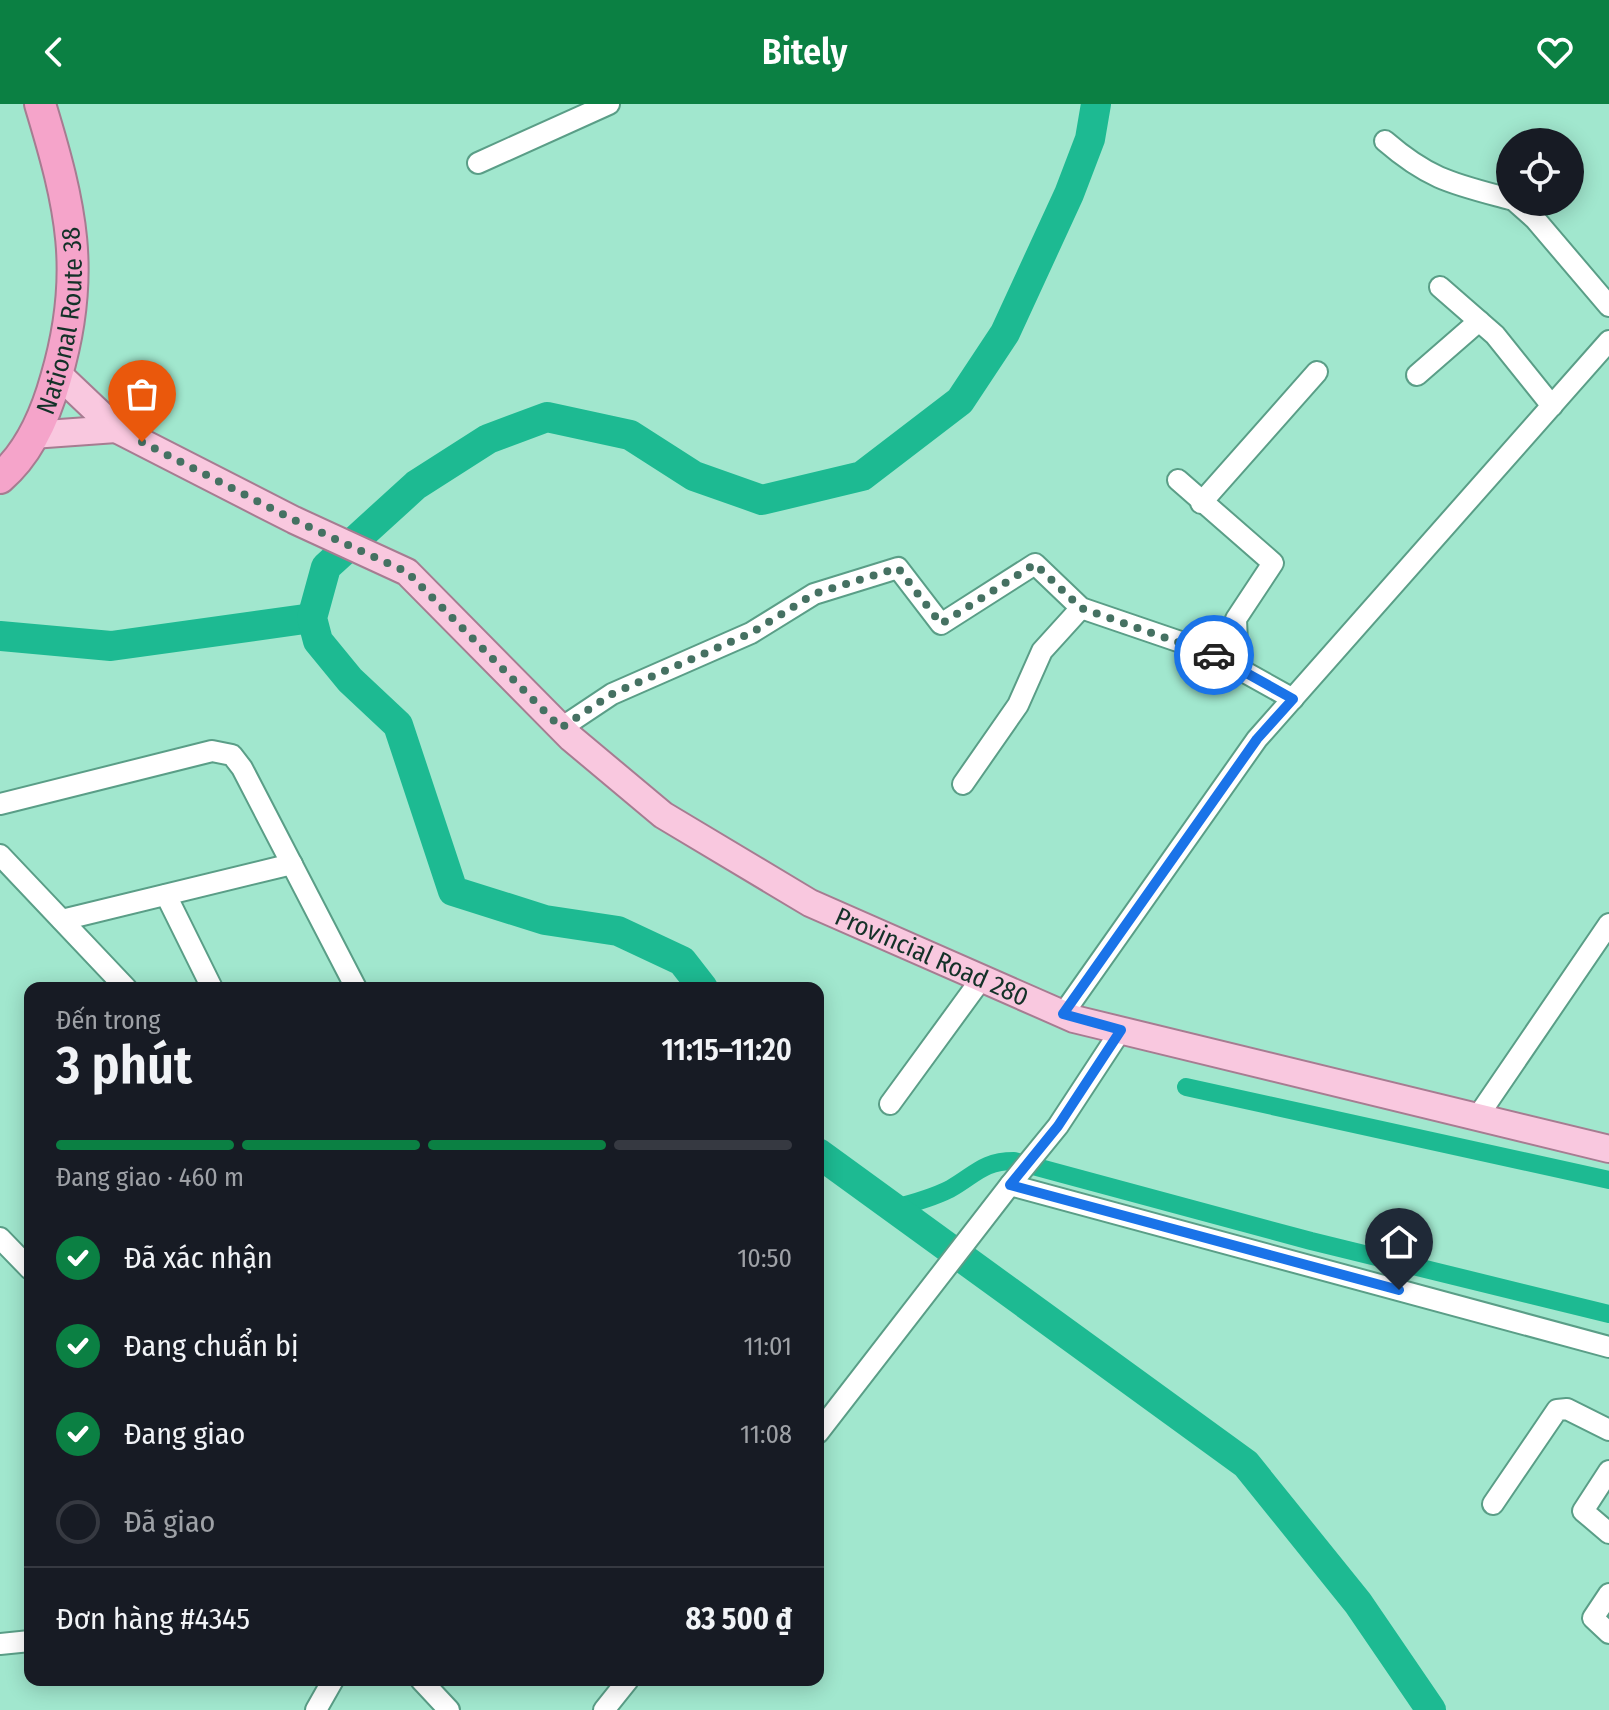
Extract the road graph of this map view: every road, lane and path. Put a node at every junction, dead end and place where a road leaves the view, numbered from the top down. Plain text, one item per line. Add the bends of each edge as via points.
1 (40, 104) edge
2 (609, 104) edge
3 (1385, 141) dead end
4 (478, 163) dead end
5 (1496, 195) edge
6 (1532, 216) edge
7 (1440, 287) dead end
8 (1609, 306) edge
9 (1479, 321) junction
10 (1609, 341) edge
11 (1317, 372) dead end
12 (58, 374) junction
13 (1417, 375) dead end
14 (1552, 406) junction
15 (116, 429) junction
16 (32, 435) junction
17 (0, 478) edge
18 (1178, 480) dead end
19 (1201, 503) junction
20 (1081, 608) junction
21 (1238, 668) junction
22 (1293, 699) junction
23 (561, 728) junction
24 (963, 784) dead end
25 (0, 804) edge
26 (0, 855) edge
27 (292, 864) junction
28 (166, 895) junction
29 (62, 920) junction
30 (1609, 924) edge
31 (982, 978) junction
32 (120, 982) edge
33 (209, 982) edge
34 (353, 982) edge
35 (1063, 1014) junction
36 (1121, 1030) junction
37 (890, 1104) dead end
38 (1476, 1119) junction
39 (1609, 1149) edge
40 (1010, 1185) junction
41 (0, 1238) edge
42 (24, 1263) edge
43 (1609, 1347) edge
44 (824, 1425) edge
45 (1609, 1430) edge
46 (1609, 1471) edge
47 (1493, 1504) dead end
48 (1609, 1533) edge
49 (1609, 1594) edge
50 (1609, 1633) edge
51 (24, 1642) edge
52 (0, 1644) edge
53 (330, 1686) edge
54 (427, 1686) edge
55 (623, 1686) edge
56 (316, 1710) edge
57 (449, 1710) edge
58 (604, 1710) edge

1 - 12 highway, National Route 38 via 60,170 74,257 72,316
2 - 4 street
3 - 5 street via 1416,168 1442,181
6 - 8 street
7 - 9 street
9 - 13 street
9 - 14 street
10 - 14 street
11 - 19 street
12 - 15 main road
12 - 16 highway, National Route 38
14 - 22 street
15 - 16 main road
15 - 23 main road, Provincial Road 280 via 405,571
16 - 17 highway, National Route 38
18 - 19 street
19 - 21 street via 1273,563 1236,619
20 - 21 street via 1207,651
20 - 23 street via 1035,564 941,624 898,568 814,594 751,633 612,694
20 - 24 street via 1042,651 1018,705
21 - 22 street
22 - 35 street via 1257,739
23 - 31 main road, Provincial Road 280 via 663,815 810,903
25 - 27 street via 223,751 237,759
26 - 29 street
27 - 28 street
27 - 34 street
28 - 29 street
28 - 33 street
29 - 32 street
30 - 38 street
31 - 35 main road, Provincial Road 280
31 - 37 street
35 - 36 main road, Provincial Road 280
36 - 38 main road, Provincial Road 280
36 - 40 street via 1058,1126
38 - 39 main road, Provincial Road 280
40 - 43 street
40 - 44 street
41 - 42 street
45 - 47 street via 1567,1409 1557,1410
46 - 48 street via 1583,1511
49 - 50 street via 1593,1618
51 - 52 street
53 - 56 street
54 - 57 street
55 - 58 street

